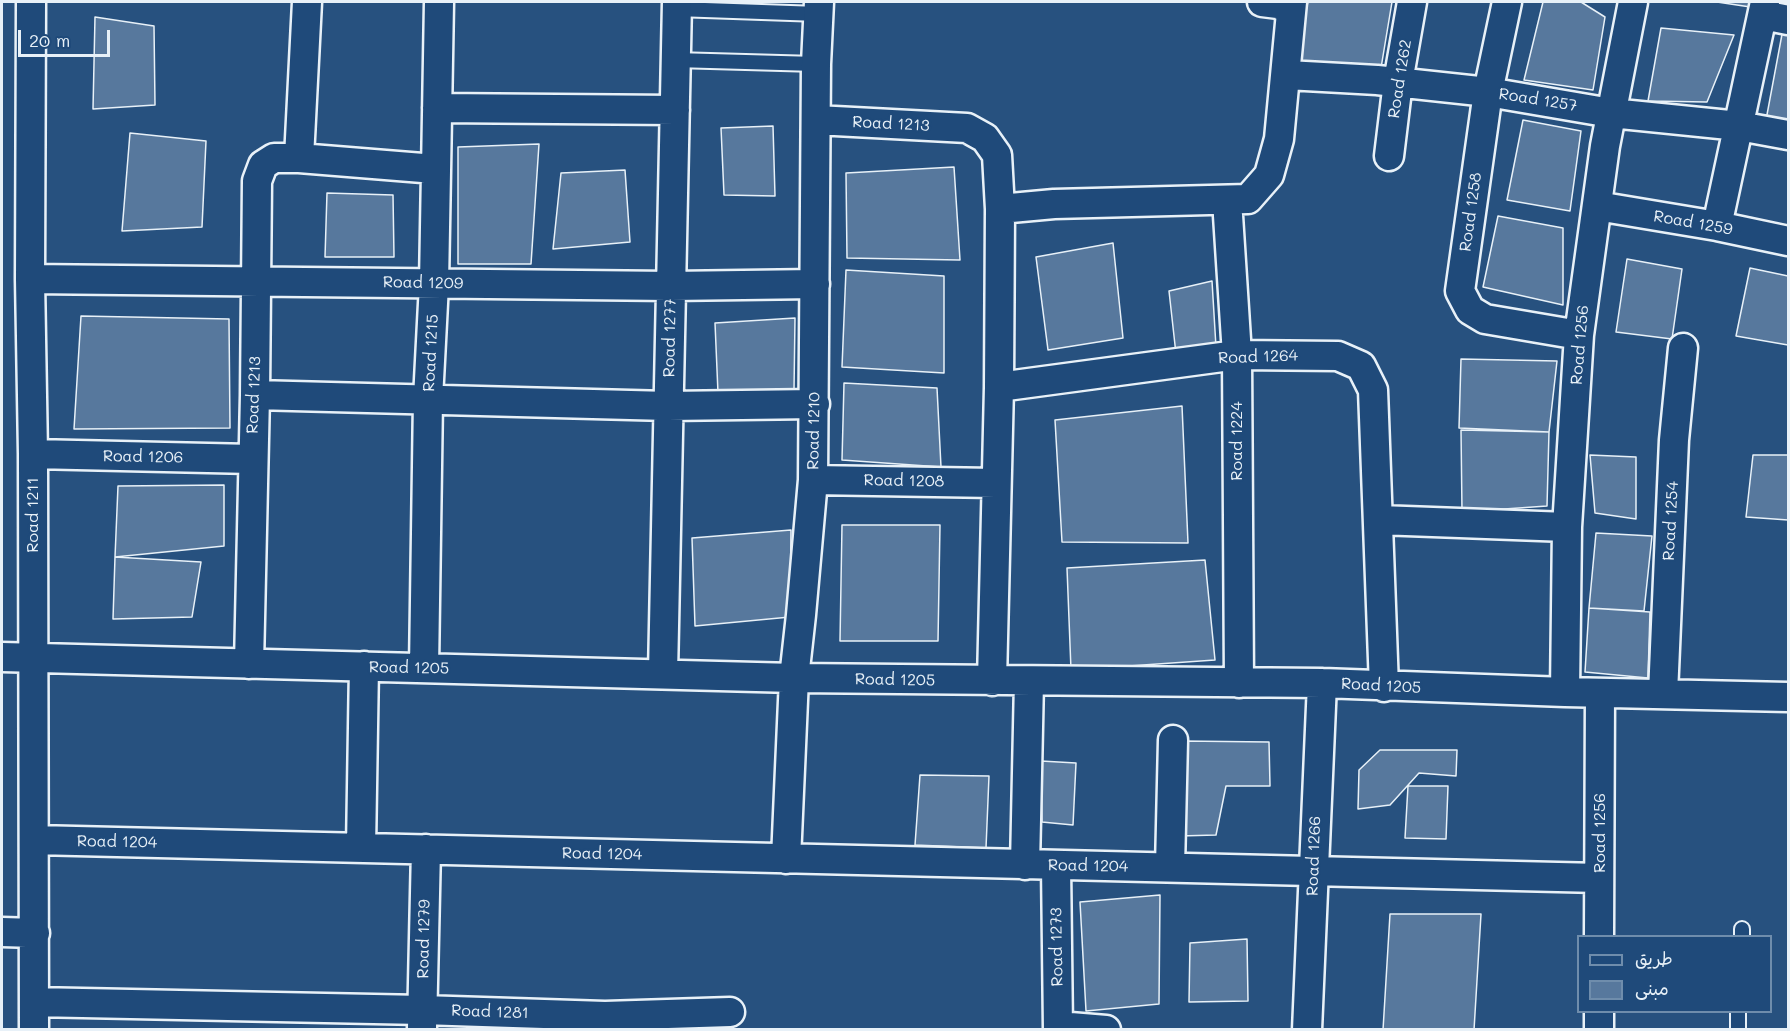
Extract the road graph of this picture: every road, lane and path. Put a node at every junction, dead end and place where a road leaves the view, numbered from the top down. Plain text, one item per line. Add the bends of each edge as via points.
1 (31, 2) edge
2 (307, 2) edge
3 (439, 2) edge
4 (1262, 2) edge
5 (1412, 2) edge
6 (1507, 2) edge
7 (1633, 2) edge
8 (676, 5) edge
9 (1292, 6) edge
10 (819, 8) edge
11 (1772, 12) edge
12 (675, 60) junction
13 (816, 64) junction
14 (1287, 75) junction
15 (1398, 82) junction
16 (1488, 92) junction
17 (437, 108) junction
18 (675, 110) junction
19 (1611, 112) junction
20 (816, 120) junction
21 (1739, 126) junction
22 (1788, 135) edge
23 (1389, 156) dead end
24 (299, 158) junction
25 (435, 169) junction
26 (1227, 200) junction
27 (1597, 206) junction
28 (1000, 209) junction
29 (1717, 226) junction
30 (1788, 241) edge
31 (30, 279) junction
32 (257, 282) junction
33 (434, 284) junction
34 (815, 284) junction
35 (671, 286) junction
36 (1579, 335) junction
37 (1683, 348) dead end
38 (1237, 355) junction
39 (999, 387) junction
40 (255, 395) junction
41 (428, 399) junction
42 (815, 404) junction
43 (668, 406) junction
44 (33, 454) junction
45 (252, 459) junction
46 (813, 480) junction
47 (996, 483) junction
48 (1379, 520) junction
49 (1567, 527) junction
50 (2, 657) edge
51 (33, 658) junction
52 (249, 664) junction
53 (364, 666) junction
54 (424, 668) junction
55 (663, 674) junction
56 (794, 678) junction
57 (992, 681) junction
58 (1029, 681) junction
59 (1239, 683) junction
60 (1322, 683) junction
61 (1384, 687) junction
62 (1564, 692) junction
63 (1600, 693) junction
64 (1663, 694) junction
65 (1788, 697) edge
66 (1173, 740) dead end
67 (35, 840) junction
68 (362, 848) junction
69 (426, 849) junction
70 (786, 859) junction
71 (1025, 865) junction
72 (1056, 865) junction
73 (1170, 867) junction
74 (1313, 870) junction
75 (1599, 878) junction
76 (2, 932) edge
77 (35, 933) junction
78 (1599, 935) edge
79 (730, 1012) dead end
80 (1599, 1013) edge
81 (1738, 1013) edge
82 (34, 1016) edge
83 (251, 1018) edge
84 (422, 1020) edge
85 (605, 1023) edge
86 (1058, 1028) edge
87 (1106, 1029) edge
88 (1307, 1029) edge
89 (1599, 1029) edge
90 (1738, 1029) edge

1 - 31 street, Road 1211
2 - 24 street
3 - 17 street, Road 1215
4 - 9 street
5 - 15 street, Road 1262
6 - 16 street, Road 1258
7 - 19 street, Road 1256
8 - 10 lane
8 - 12 street, Road 1277
9 - 14 street
10 - 13 street, Road 1210
11 - 21 street
12 - 13 lane
12 - 18 street, Road 1277
13 - 20 street, Road 1210
14 - 15 street, Road 1257
14 - 26 street via 1279,139 1269,176 1248,199
15 - 16 street, Road 1257
15 - 23 street, Road 1262
16 - 19 street, Road 1257
16 - 36 street, Road 1258 via 1460,291 1470,310 1485,319
17 - 18 street
17 - 25 street, Road 1215
18 - 35 street, Road 1277
19 - 21 street, Road 1257
19 - 27 street, Road 1256
20 - 28 street, Road 1213 via 976,133 997,155
20 - 34 street, Road 1210
21 - 22 street, Road 1257
21 - 29 street
24 - 25 street, Road 1213
24 - 32 street, Road 1213 via 274,158 263,165 257,181
25 - 33 street, Road 1215
26 - 28 street
26 - 38 street, Road 1224
27 - 29 street, Road 1259
27 - 36 street, Road 1256
28 - 39 street
29 - 30 street, Road 1259
31 - 32 street, Road 1209
31 - 44 street, Road 1211
32 - 33 street, Road 1209
32 - 40 street, Road 1213
33 - 35 street, Road 1209
33 - 41 street, Road 1215
34 - 35 street, Road 1209
34 - 42 street, Road 1210
35 - 43 street, Road 1277
36 - 49 street, Road 1256
37 - 64 street, Road 1254 via 1674,440
38 - 39 street, Road 1264
38 - 48 street, Road 1264 via 1338,356 1361,366 1373,390
38 - 59 street, Road 1224
39 - 47 street
40 - 41 street
40 - 45 street, Road 1213
41 - 43 street
41 - 54 street, Road 1215
42 - 43 street
42 - 46 street, Road 1210
43 - 55 street, Road 1277
44 - 45 street, Road 1206
44 - 51 street, Road 1211
45 - 52 street, Road 1213
46 - 47 street, Road 1208
46 - 56 street, Road 1210
47 - 57 street
48 - 49 street
48 - 61 street, Road 1264
49 - 62 street, Road 1256
50 - 51 street, Road 1205
51 - 52 street, Road 1205
51 - 67 street, Road 1211
52 - 53 street, Road 1205
53 - 54 street, Road 1205
53 - 68 street
54 - 55 street, Road 1205
55 - 56 street, Road 1205
56 - 57 street, Road 1205
56 - 70 street, Road 1210
57 - 58 street, Road 1205
58 - 59 street, Road 1205
58 - 71 street
59 - 60 street, Road 1205
60 - 61 street, Road 1205
60 - 74 street, Road 1266
61 - 62 street, Road 1205
62 - 63 street, Road 1205
63 - 64 street, Road 1205
63 - 75 street, Road 1256
64 - 65 street, Road 1205
66 - 73 street
67 - 68 street, Road 1204
67 - 77 street, Road 1211
68 - 69 street, Road 1204
69 - 70 street, Road 1204
69 - 84 street, Road 1279
70 - 71 street, Road 1204
71 - 72 street, Road 1204
72 - 73 street, Road 1204
72 - 86 street, Road 1273
73 - 74 street, Road 1204
74 - 75 street, Road 1204
74 - 88 street, Road 1266
75 - 78 street, Road 1256
76 - 77 street
77 - 82 street, Road 1211
79 - 85 street, Road 1281
80 - 89 street
81 - 90 lane
82 - 83 street, Road 1281
83 - 84 street, Road 1281
84 - 85 street, Road 1281
86 - 87 street

